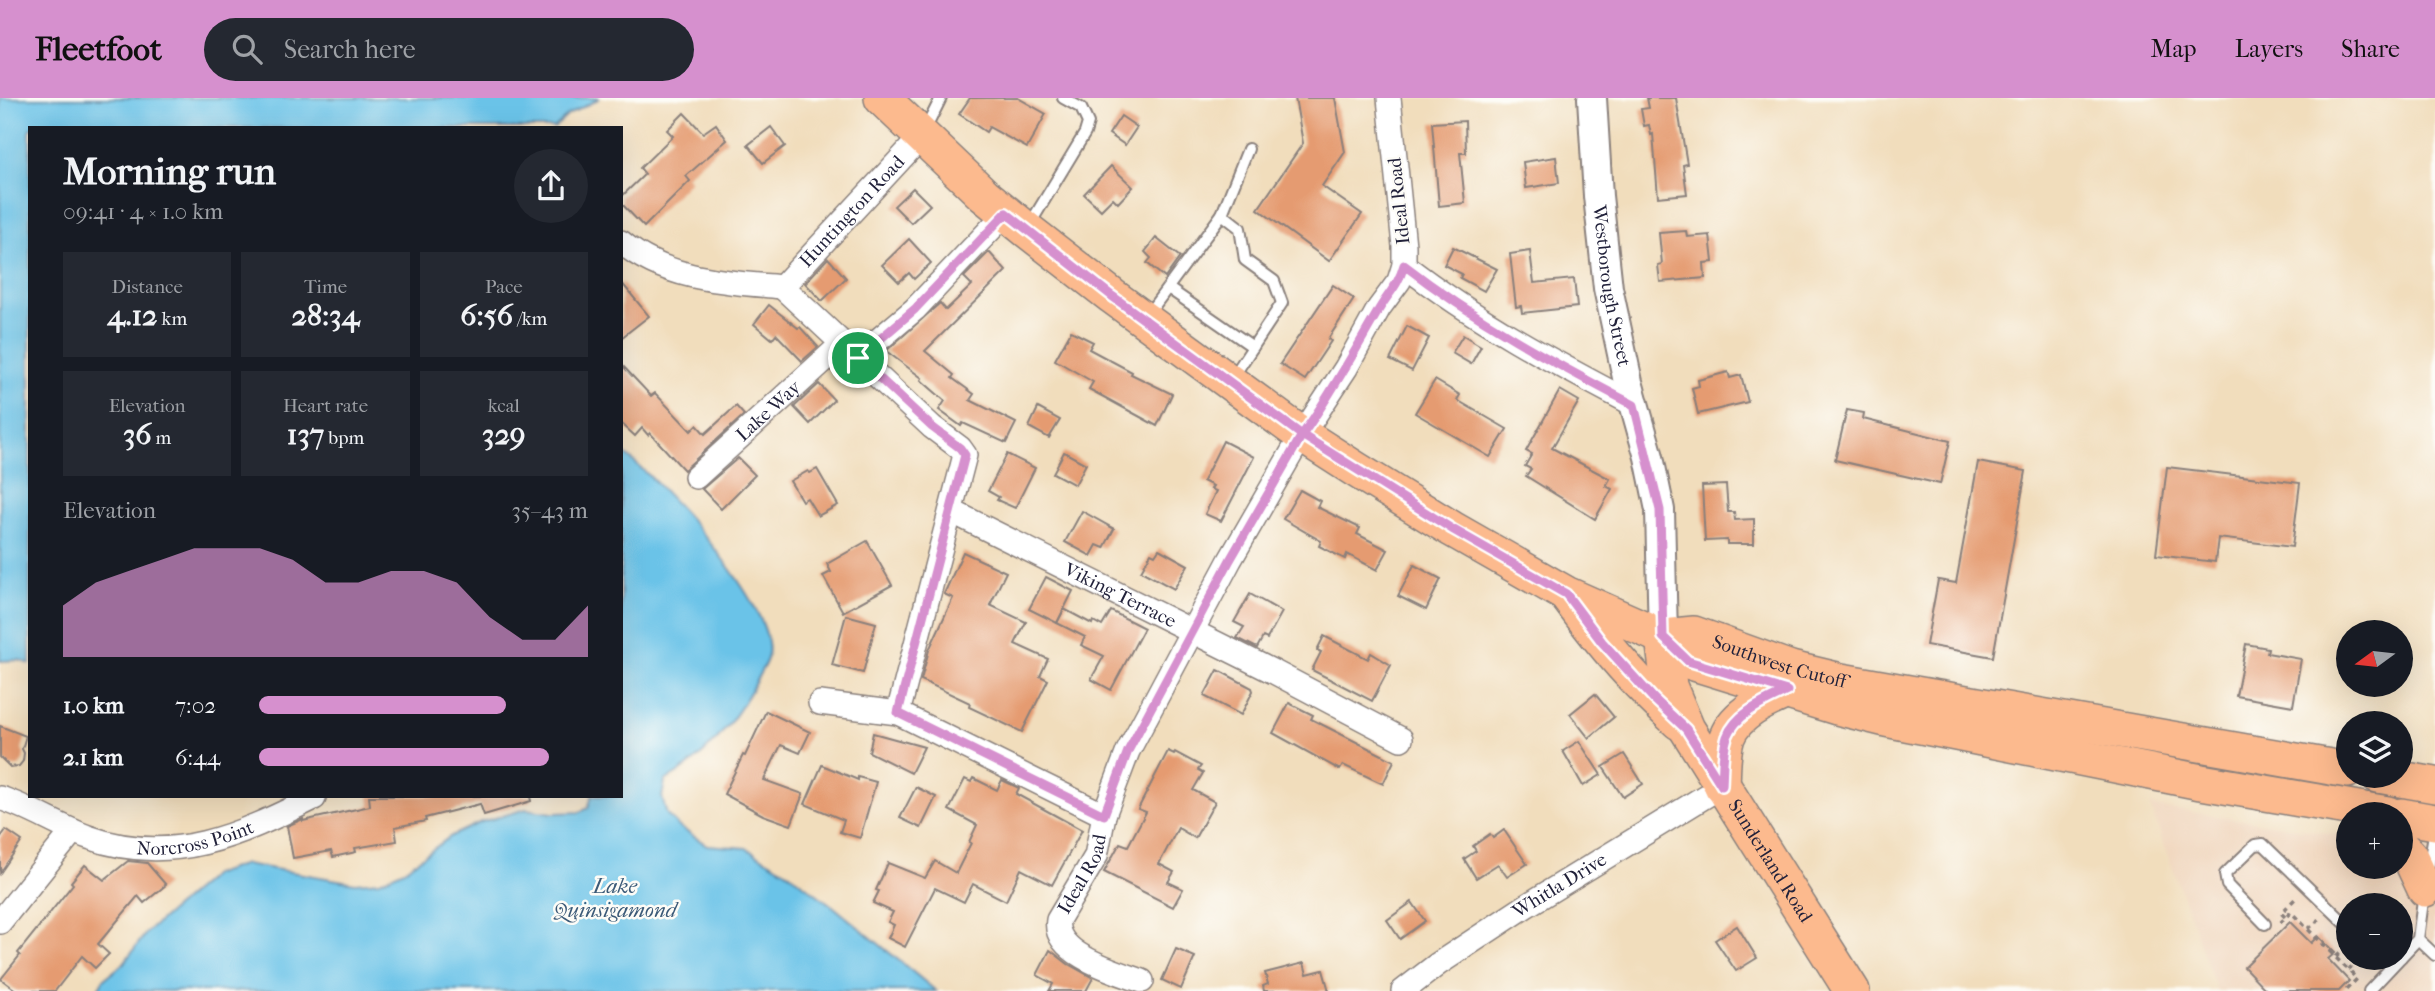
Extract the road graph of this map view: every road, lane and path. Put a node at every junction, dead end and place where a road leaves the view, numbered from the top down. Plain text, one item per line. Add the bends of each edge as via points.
1 (882, 98) edge
2 (941, 98) edge
3 (1063, 98) edge
4 (1389, 98) edge
5 (1592, 98) edge
6 (922, 136) junction
7 (1248, 149) dead end
8 (1222, 214) junction
9 (1016, 221) junction
10 (623, 244) edge
11 (1404, 265) junction
12 (782, 287) junction
13 (1168, 288) junction
14 (1144, 320) junction
15 (1253, 347) junction
16 (850, 351) junction
17 (1229, 382) junction
18 (1634, 405) junction
19 (1302, 435) junction
20 (696, 477) dead end
21 (951, 511) junction
22 (1566, 594) junction
23 (1193, 631) junction
24 (1663, 637) junction
25 (1787, 691) junction
26 (820, 704) dead end
27 (898, 713) junction
28 (1686, 729) junction
29 (1401, 739) dead end
30 (2336, 768) edge
31 (2413, 781) edge
32 (2435, 785) edge
33 (1722, 786) junction
34 (2232, 787) junction
35 (0, 798) edge
36 (313, 798) edge
37 (2336, 805) edge
38 (1104, 815) junction
39 (2336, 816) edge
40 (2413, 818) edge
41 (2435, 823) edge
42 (73, 831) junction
43 (2413, 864) edge
44 (2308, 887) junction
45 (2425, 889) junction
46 (2336, 914) edge
47 (2286, 917) junction
48 (0, 922) edge
49 (2278, 924) dead end
50 (2265, 925) dead end
51 (2418, 939) junction
52 (2413, 944) edge
53 (2435, 955) edge
54 (2336, 957) edge
55 (2348, 970) edge
56 (2388, 970) edge
57 (1143, 981) dead end
58 (2344, 990) edge
59 (1403, 991) edge
60 (1852, 991) edge
61 (2369, 991) edge

1 - 6 main road
2 - 6 lane
3 - 9 lane via 1081,108 1088,123 1085,133
4 - 11 street, Ideal Road
5 - 18 street, Westborough Street via 1608,288
6 - 9 main road
6 - 12 street, Huntington Road
7 - 8 lane
8 - 13 lane
8 - 15 lane via 1240,228 1245,260 1274,281 1282,303
9 - 14 main road
9 - 16 street, Lake Way via 915,309
10 - 12 street via 642,258 677,273
11 - 18 street via 1446,298 1532,351
11 - 19 street, Ideal Road via 1399,281
12 - 16 street
13 - 14 lane
13 - 15 lane
14 - 17 main road
15 - 17 lane
16 - 20 street, Lake Way
16 - 21 street via 965,455
17 - 19 main road
18 - 24 street, Westborough Street via 1660,510
19 - 22 main road
19 - 23 street, Ideal Road
21 - 23 street, Viking Terrace
21 - 27 street
22 - 24 main road
22 - 28 main road via 1602,642
23 - 29 street, Viking Terrace
23 - 38 street, Ideal Road via 1128,751
24 - 25 main road, Southwest Cutoff via 1688,661
24 - 28 main road, Sunderland Road via 1670,686
24 - 30 main road, Southwest Cutoff via 1694,634 1791,669 1841,681
25 - 33 main road via 1749,711 1730,731
25 - 34 main road, Southwest Cutoff via 1886,719
26 - 27 street
27 - 38 street
28 - 33 main road, Sunderland Road
31 - 32 main road
33 - 59 street, Whitla Drive via 1526,906
33 - 60 main road, Sunderland Road
34 - 37 main road, Southwest Cutoff
34 - 39 main road
35 - 42 street, Norcross Point
36 - 42 street, Norcross Point via 252,828 189,847 130,848
38 - 57 street, Ideal Road via 1096,856 1056,929 1093,963
40 - 41 main road
41 - 45 lane
42 - 48 street
43 - 45 main road
44 - 46 lane
44 - 47 path via 2281,913
44 - 50 lane via 2263,844 2255,845 2225,874 2227,885
45 - 51 lane
47 - 49 path
47 - 54 path via 2291,912
51 - 52 lane
51 - 53 lane
55 - 58 path via 2357,979
56 - 61 lane

